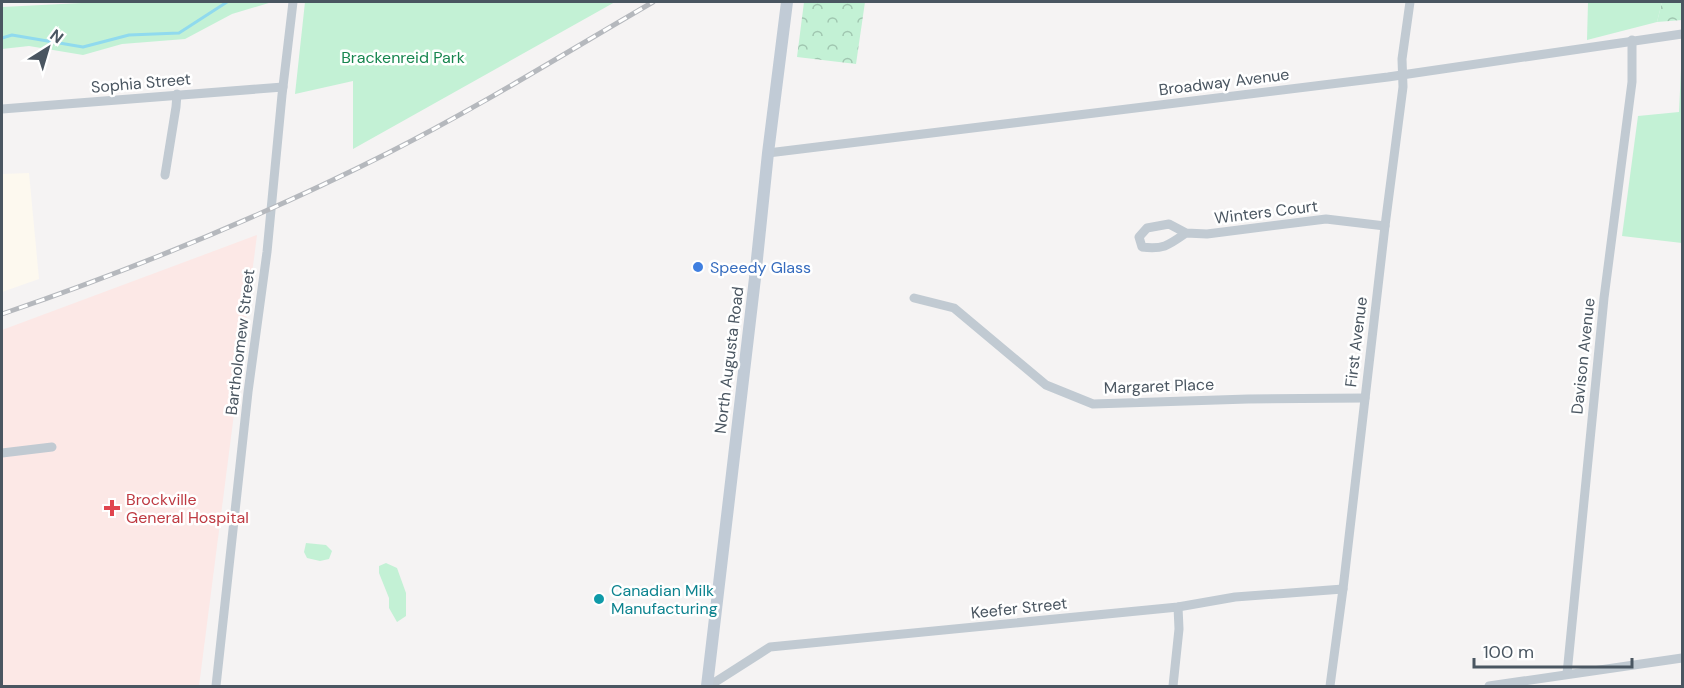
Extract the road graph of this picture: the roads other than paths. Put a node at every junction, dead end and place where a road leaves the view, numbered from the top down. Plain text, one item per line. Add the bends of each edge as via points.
1 (293, 2) edge
2 (787, 2) edge
3 (1410, 2) edge
4 (1683, 34) edge
5 (1632, 40) junction
6 (1403, 75) junction
7 (283, 87) junction
8 (177, 94) junction
9 (2, 110) edge
10 (768, 153) junction
11 (165, 175) dead end
12 (1384, 226) junction
13 (1186, 232) dead end
14 (914, 298) dead end
15 (1365, 398) junction
16 (52, 447) dead end
17 (2, 453) edge
18 (1343, 589) junction
19 (1178, 607) junction
20 (1683, 658) edge
21 (1567, 674) junction
22 (216, 687) edge
23 (708, 687) edge
24 (1173, 687) edge
25 (1330, 687) edge
26 (1489, 687) edge

1 - 7 street, Bartholomew Street
2 - 10 main road, North Augusta Road
3 - 6 street, First Avenue
4 - 5 street, Broadway Avenue
5 - 6 street, Broadway Avenue
5 - 21 street, Davison Avenue via 1632,82 1604,298
6 - 10 street, Broadway Avenue
6 - 12 street, First Avenue
7 - 8 street, Sophia Street
7 - 22 street, Bartholomew Street
8 - 9 street, Sophia Street
8 - 11 street
10 - 23 main road, North Augusta Road
12 - 13 street, Winters Court via 1326,219 1206,234
12 - 15 street, First Avenue
14 - 15 street, Margaret Place via 954,308 1046,385 1093,404
15 - 18 street, First Avenue
16 - 17 street
18 - 19 street, Keefer Street via 1235,597
18 - 25 street, First Avenue
19 - 23 street, Keefer Street via 770,647
19 - 24 street
20 - 21 street
21 - 26 street

